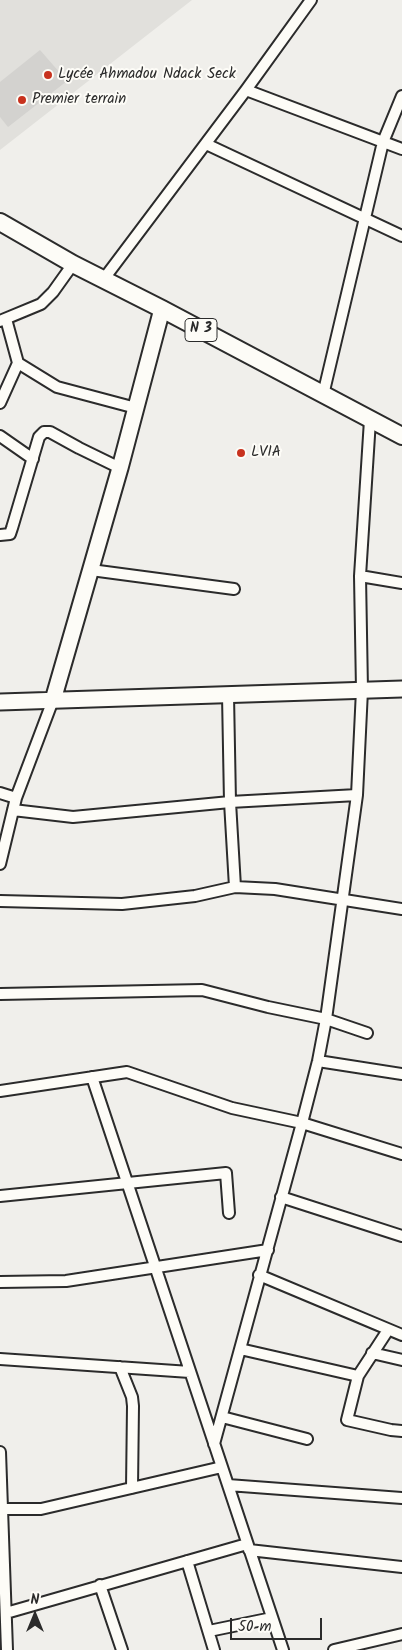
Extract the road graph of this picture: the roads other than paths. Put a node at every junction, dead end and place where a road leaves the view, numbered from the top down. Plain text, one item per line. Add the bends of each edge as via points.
1 (311, 0) edge
2 (246, 90) junction
3 (402, 96) edge
4 (383, 142) junction
5 (206, 144) junction
6 (402, 149) edge
7 (365, 219) junction
8 (0, 222) edge
9 (402, 236) edge
10 (73, 264) junction
11 (103, 280) junction
12 (162, 309) junction
13 (3, 320) edge
14 (18, 363) junction
15 (323, 395) junction
16 (0, 403) edge
17 (136, 408) junction
18 (370, 420) junction
19 (0, 436) edge
20 (402, 436) edge
21 (32, 459) junction
22 (120, 468) junction
23 (0, 536) edge
24 (91, 570) junction
25 (360, 576) junction
26 (402, 583) edge
27 (234, 589) dead end
28 (402, 689) edge
29 (362, 690) junction
30 (228, 695) junction
31 (53, 700) junction
32 (0, 702) edge
33 (0, 793) edge
34 (357, 795) junction
35 (16, 798) junction
36 (230, 802) junction
37 (13, 810) junction
38 (1, 852) edge
39 (0, 864) edge
40 (235, 886) junction
41 (0, 901) edge
42 (343, 901) junction
43 (402, 909) edge
44 (0, 994) edge
45 (326, 1019) junction
46 (367, 1032) dead end
47 (318, 1061) junction
48 (402, 1074) edge
49 (92, 1077) junction
50 (0, 1091) edge
51 (302, 1123) junction
52 (402, 1154) edge
53 (127, 1184) junction
54 (0, 1196) edge
55 (281, 1197) junction
56 (229, 1213) dead end
57 (402, 1236) edge
58 (268, 1250) junction
59 (155, 1267) junction
60 (259, 1275) junction
61 (0, 1282) edge
62 (388, 1330) junction
63 (402, 1335) edge
64 (240, 1349) junction
65 (372, 1354) junction
66 (0, 1359) edge
67 (402, 1360) edge
68 (120, 1367) junction
69 (190, 1372) junction
70 (358, 1376) junction
71 (222, 1417) junction
72 (402, 1431) edge
73 (307, 1439) dead end
74 (214, 1444) junction
75 (0, 1452) edge
76 (222, 1467) junction
77 (228, 1485) junction
78 (132, 1488) junction
79 (402, 1498) edge
80 (2, 1509) junction
81 (1, 1523) edge
82 (248, 1547) junction
83 (186, 1561) junction
84 (402, 1567) edge
85 (2, 1573) edge
86 (100, 1586) junction
87 (6, 1612) junction
88 (272, 1618) junction
89 (208, 1632) junction
90 (402, 1634) edge
91 (7, 1650) edge
92 (122, 1650) edge
93 (214, 1650) edge
94 (283, 1650) edge
95 (334, 1650) edge

1 - 2 street
2 - 4 street
2 - 5 street
3 - 4 street
4 - 6 street
4 - 7 street
5 - 7 street
5 - 11 street
7 - 9 street
7 - 15 street
8 - 10 main road, N 3
10 - 11 main road, N 3
10 - 13 street via 54,292 41,304
11 - 12 main road, N 3
12 - 15 main road, N 3
12 - 17 street
13 - 14 street
14 - 16 street
14 - 17 street via 58,387
15 - 18 main road, N 3
17 - 22 street
18 - 20 main road, N 3
18 - 25 street
19 - 21 street
21 - 22 street via 39,437 50,432
21 - 23 street via 10,534
22 - 24 street
24 - 27 street
24 - 31 street
25 - 26 street
25 - 29 street
28 - 29 street
29 - 30 street
29 - 34 street
30 - 31 street
30 - 36 street
31 - 32 street
31 - 35 street
33 - 35 street
34 - 36 street
34 - 42 street
35 - 37 street
36 - 37 street via 73,817
36 - 40 street
37 - 38 street
38 - 39 street
40 - 41 street via 194,896 122,904
40 - 42 street via 275,889
42 - 43 street
42 - 45 street
44 - 45 street via 202,990
45 - 46 street
45 - 47 street
47 - 48 street
47 - 51 street
49 - 50 street
49 - 51 street via 127,1072 232,1108
49 - 53 street
51 - 52 street
51 - 55 street
53 - 54 street
53 - 56 street via 226,1173
53 - 59 street
55 - 57 street
55 - 58 street
58 - 59 street
58 - 60 street
59 - 61 street via 66,1281
59 - 69 street
60 - 62 street
60 - 64 street
62 - 63 street
62 - 65 street
64 - 70 street
64 - 71 street
65 - 67 street
65 - 70 street
66 - 68 street
68 - 69 street
68 - 78 street via 133,1406
69 - 74 street
70 - 72 street via 347,1420
71 - 73 street
71 - 74 street
74 - 76 street
75 - 80 street
76 - 77 street
76 - 78 street
77 - 79 street
77 - 82 street
78 - 80 street via 40,1509
80 - 81 street
81 - 85 street
82 - 83 street
82 - 84 street
82 - 88 street
83 - 86 street
83 - 89 street
85 - 87 street
86 - 87 street
86 - 92 street
87 - 91 street
88 - 89 street
88 - 94 street
89 - 93 street
90 - 95 street

